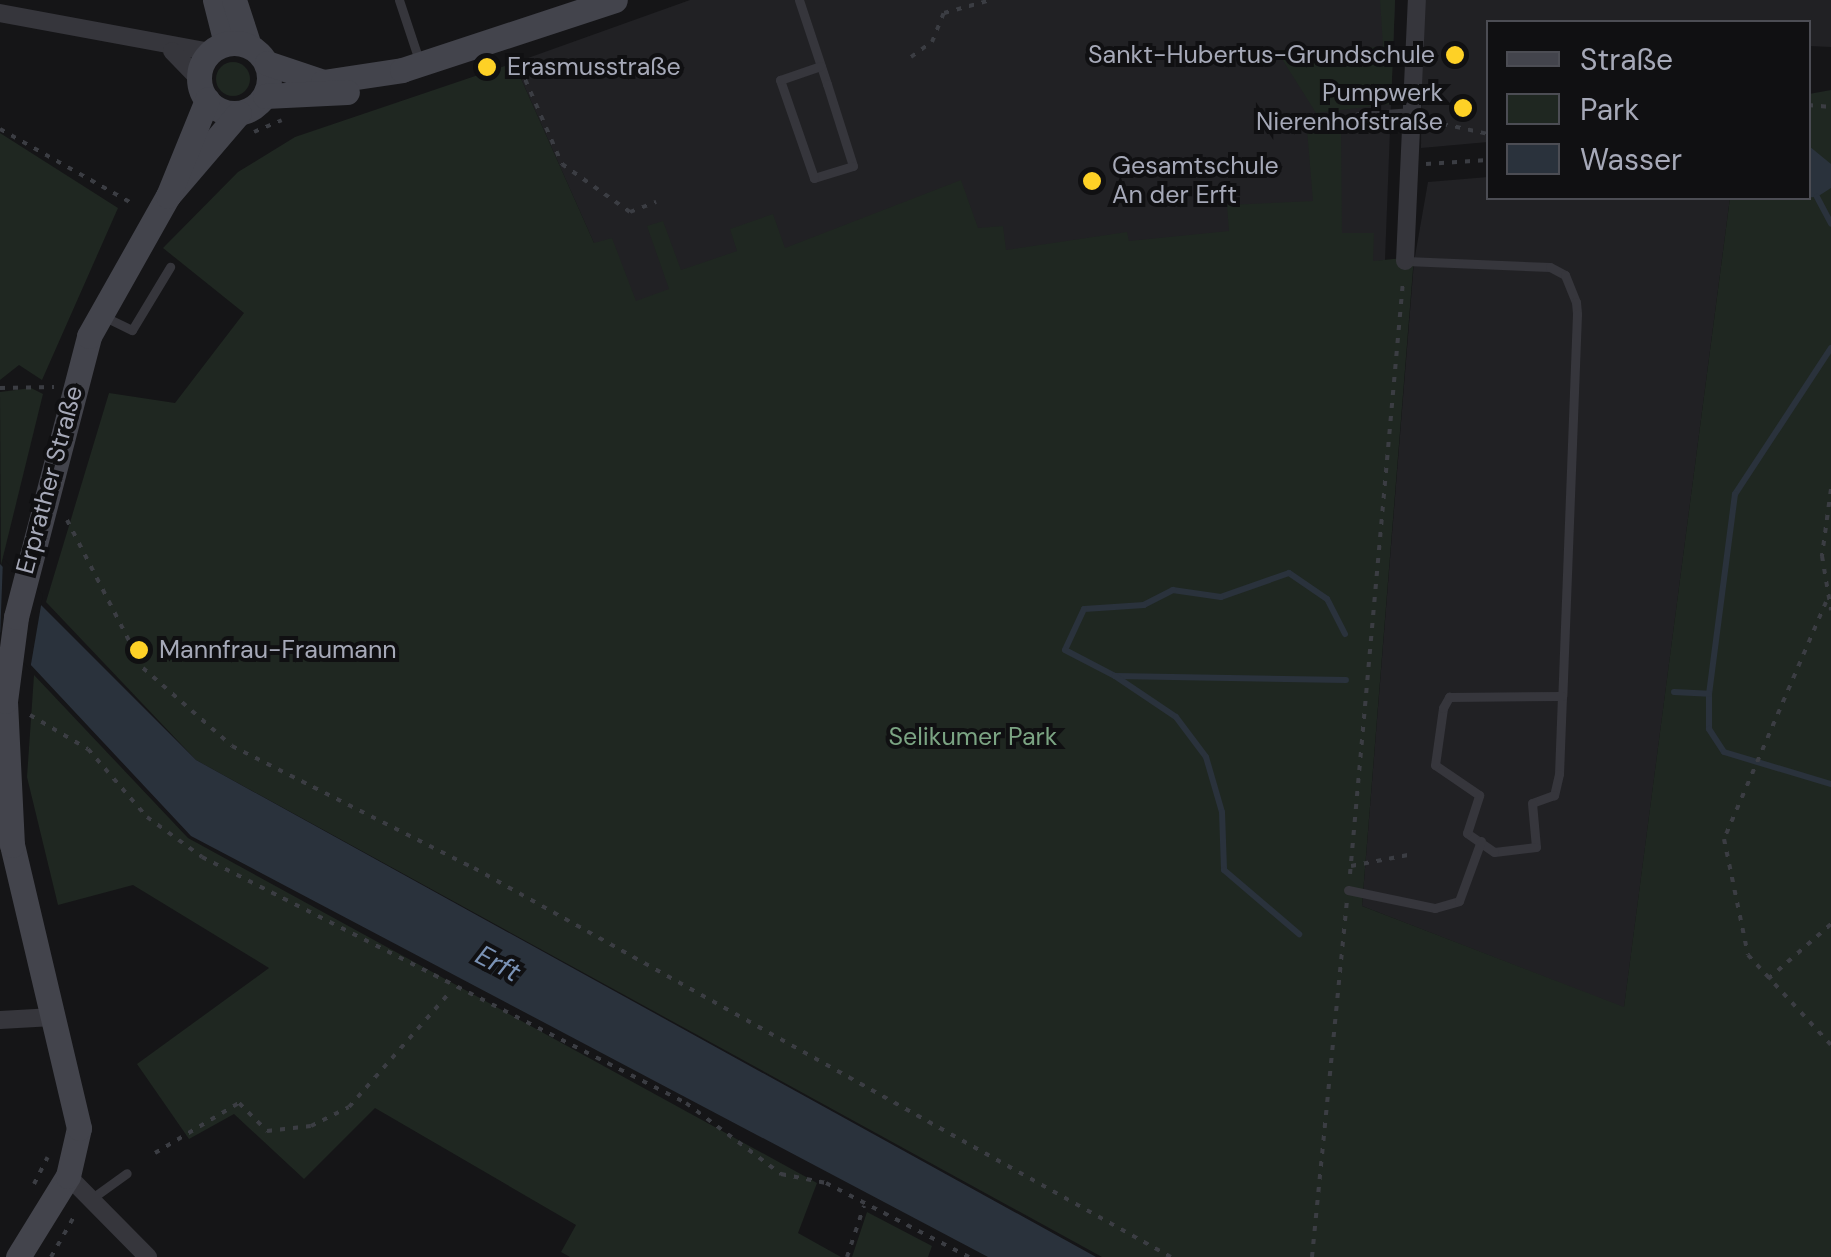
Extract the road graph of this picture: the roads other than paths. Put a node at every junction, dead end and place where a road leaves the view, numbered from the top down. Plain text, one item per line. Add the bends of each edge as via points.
1 (215, 0) edge
2 (234, 0) edge
3 (399, 0) edge
4 (615, 0) edge
5 (800, 0) edge
6 (1416, 0) edge
7 (0, 13) edge
8 (172, 51) junction
9 (238, 51) junction
10 (821, 66) junction
11 (411, 68) junction
12 (203, 89) junction
13 (265, 96) junction
14 (1415, 111) junction
15 (1358, 116) dead end
16 (241, 126) junction
17 (162, 206) junction
18 (1404, 261) joint
19 (170, 267) dead end
20 (98, 314) junction
21 (1562, 696) junction
22 (1481, 841) junction
23 (6, 843) edge
24 (1348, 890) road end
25 (53, 1017) junction
26 (0, 1020) edge
27 (126, 1173) dead end
28 (82, 1190) junction
29 (18, 1257) edge
30 (148, 1257) edge

1 - 9 main road
2 - 9 main road
3 - 11 lane
4 - 11 main road
5 - 10 lane
6 - 14 street
7 - 8 street
8 - 9 street
8 - 12 street
9 - 11 main road via 323,82
9 - 12 main road, Erprather Straße
9 - 13 main road
10 - 10 lane via 780,80 814,178 853,166
11 - 13 main road via 322,99
12 - 16 main road
12 - 17 main road, Erprather Straße
13 - 16 main road, Erprather Straße
14 - 15 lane
14 - 18 street
16 - 17 main road, Erprather Straße
17 - 20 main road, Erprather Straße
18 - 21 lane via 1550,267 1572,286
19 - 20 lane via 132,330
20 - 23 main road, Erprather Straße via 28,561 7,673
21 - 22 lane via 1554,796 1532,803 1536,847 1494,852
21 - 22 lane via 1450,698 1443,708 1435,766 1479,795 1467,833
22 - 24 lane via 1459,901 1435,908
23 - 25 main road, Erprather Straße
25 - 26 street
25 - 28 main road, Erprather Straße via 78,1113
27 - 28 lane
28 - 29 main road
28 - 30 street

